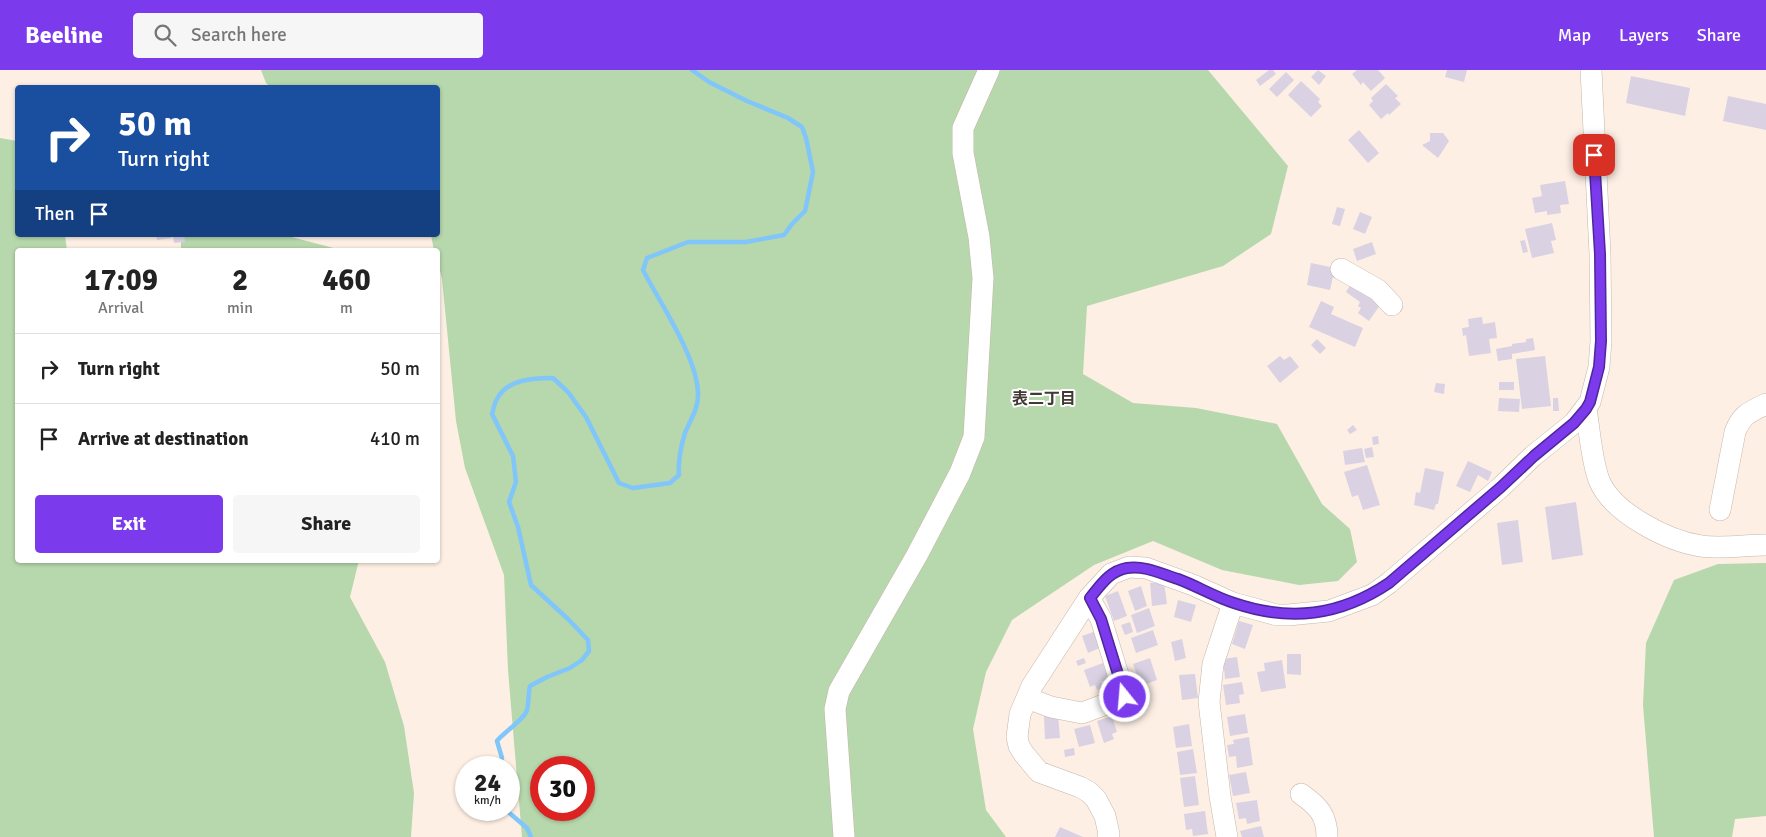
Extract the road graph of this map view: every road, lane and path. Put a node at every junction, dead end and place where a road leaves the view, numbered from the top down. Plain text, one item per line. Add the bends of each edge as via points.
1 (989, 70) edge
2 (1591, 70) edge
3 (1341, 269) dead end
4 (1392, 305) dead end
5 (1766, 404) edge
6 (1586, 409) junction
7 (1720, 510) dead end
8 (1766, 545) edge
9 (1090, 598) junction
10 (1233, 603) junction
11 (1027, 698) junction
12 (1301, 794) dead end
13 (844, 837) edge
14 (1108, 837) edge
15 (1227, 837) edge
16 (1327, 837) edge

1 - 13 street via 963,128 963,153 979,237 983,278 974,437 960,474 839,691 835,709
2 - 6 street via 1601,341 1599,367
3 - 4 street via 1378,290
5 - 7 street via 1739,421
6 - 8 street via 1600,481 1625,512 1657,531 1687,543 1724,547
6 - 10 street via 1501,487 1372,595 1329,611 1288,615
9 - 10 street via 1111,574 1135,567 1193,585
9 - 11 street
9 - 11 street via 1101,619 1125,697 1082,713
10 - 15 street via 1213,664 1209,702
11 - 14 street via 1017,724 1019,746 1039,772 1080,787 1096,799 1106,816
12 - 16 street via 1317,806

